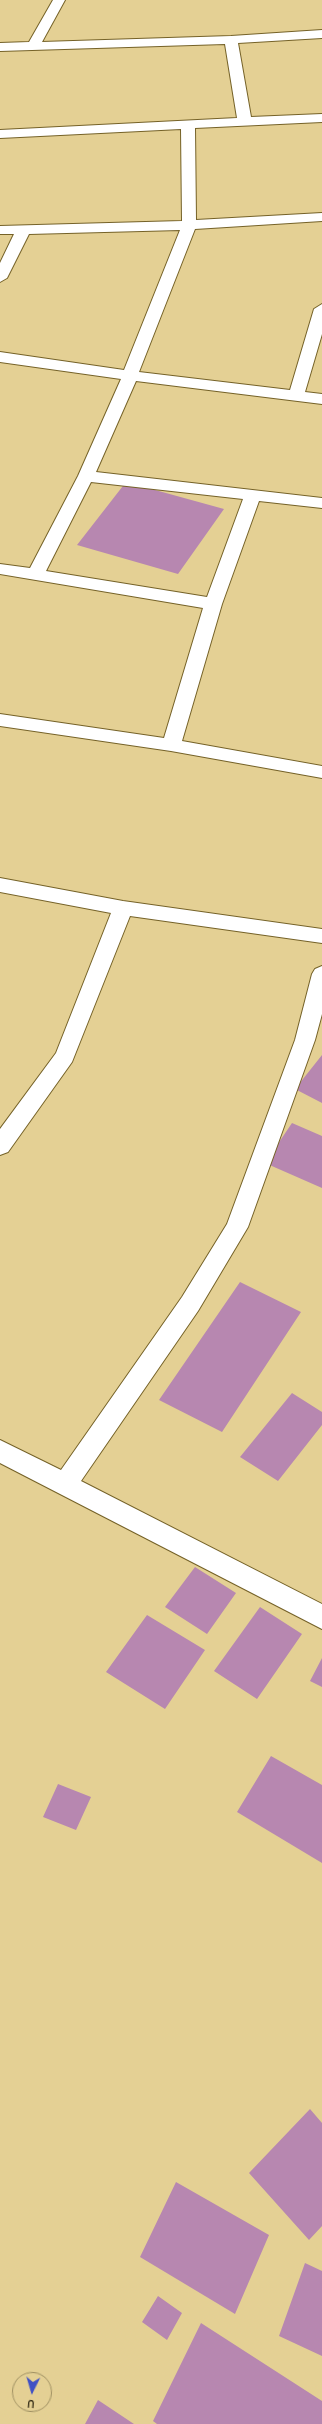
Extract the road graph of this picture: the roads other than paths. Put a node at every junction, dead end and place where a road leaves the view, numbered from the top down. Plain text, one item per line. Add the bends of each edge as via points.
1 (59, 0) edge
2 (322, 34) edge
3 (231, 40) junction
4 (33, 46) junction
5 (0, 47) edge
6 (322, 118) edge
7 (245, 122) junction
8 (188, 124) junction
9 (0, 134) edge
10 (322, 217) edge
11 (189, 224) junction
12 (0, 230) edge
13 (24, 230) junction
14 (0, 278) edge
15 (322, 309) edge
16 (0, 357) edge
17 (130, 376) junction
18 (296, 395) junction
19 (322, 398) edge
20 (86, 476) junction
21 (253, 495) junction
22 (322, 503) edge
23 (0, 569) edge
24 (36, 574) junction
25 (213, 604) junction
26 (0, 720) edge
27 (171, 745) junction
28 (322, 772) edge
29 (0, 885) edge
30 (123, 908) junction
31 (322, 936) edge
32 (322, 974) edge
33 (314, 1041) edge
34 (0, 1146) edge
35 (0, 1451) edge
36 (65, 1484) junction
37 (322, 1617) edge

1 - 4 street
2 - 3 street
3 - 4 street
3 - 7 street
4 - 5 street
6 - 7 street
7 - 8 street
8 - 9 street
8 - 11 street
10 - 11 street
11 - 13 street
11 - 17 street
12 - 13 street
13 - 14 street
15 - 18 street
16 - 17 street
17 - 18 street
17 - 20 street
18 - 19 street
20 - 21 street
20 - 24 street
21 - 22 street
21 - 25 street
23 - 24 street
24 - 25 street
25 - 27 street
26 - 27 street
27 - 28 street
29 - 30 street
30 - 31 street
30 - 34 street via 65,1056
32 - 33 street
33 - 36 street via 237,1227 190,1304
35 - 36 street
36 - 37 street

